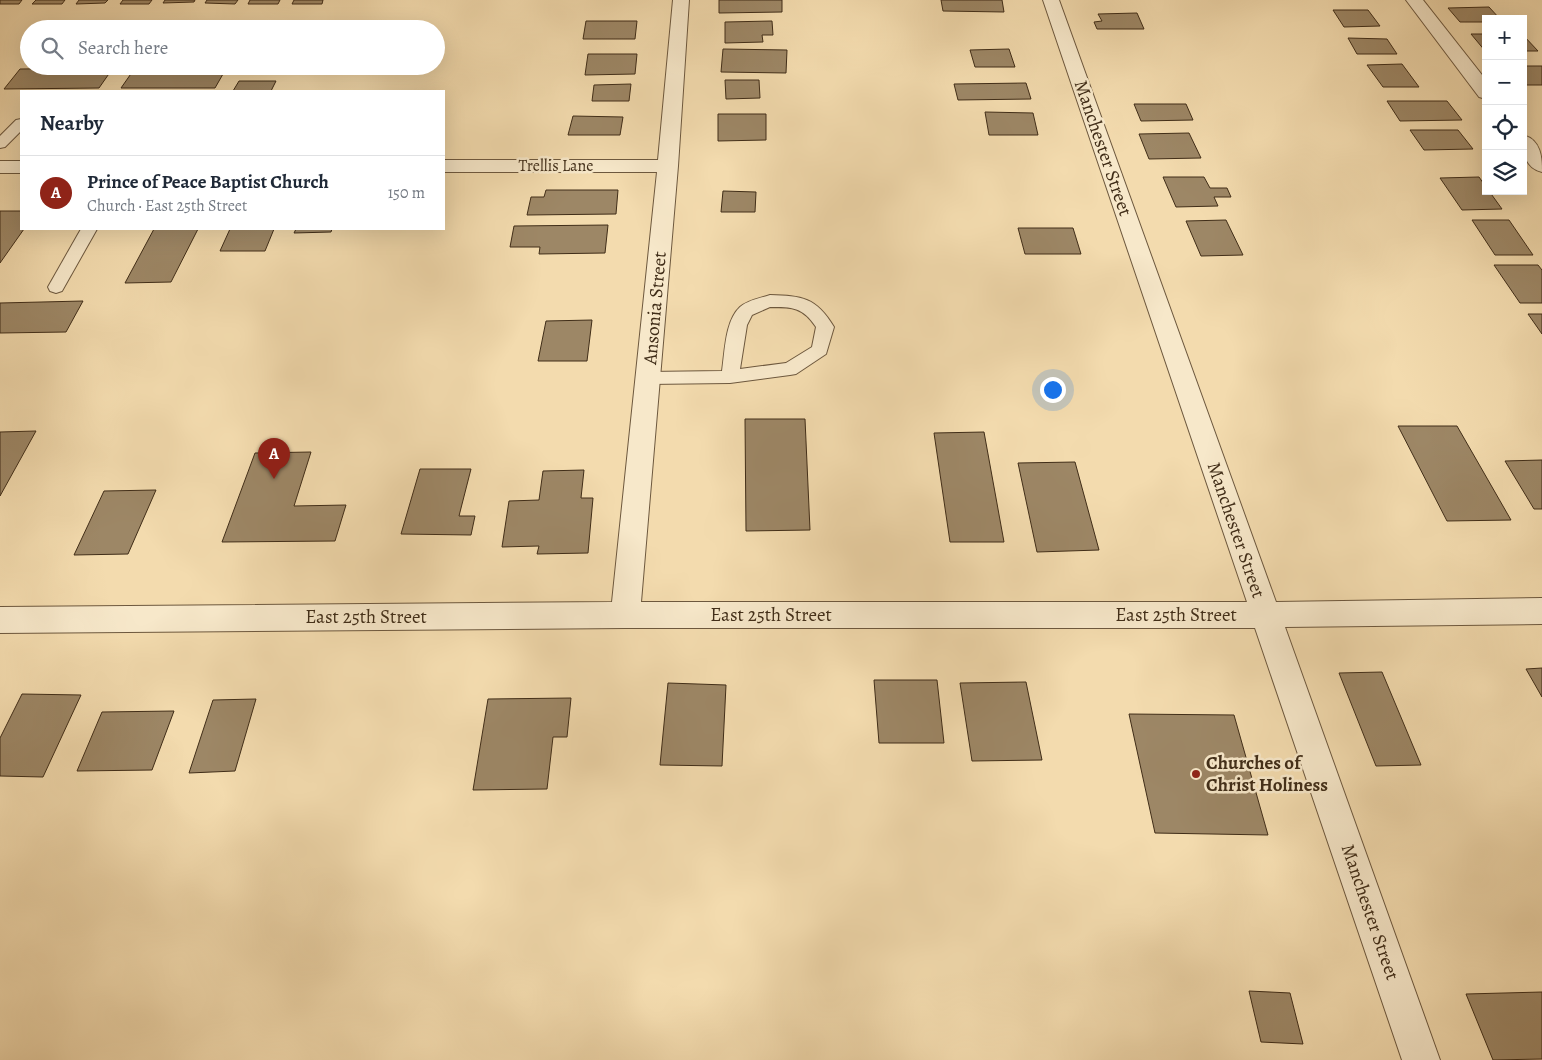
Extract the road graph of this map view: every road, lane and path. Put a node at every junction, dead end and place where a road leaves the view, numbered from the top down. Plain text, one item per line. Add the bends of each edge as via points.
1 (681, 0) edge
2 (1051, 0) edge
3 (1414, 0) edge
4 (1482, 88) edge
5 (20, 124) edge
6 (0, 144) edge
7 (1527, 147) edge
8 (445, 166) edge
9 (668, 166) junction
10 (1542, 166) edge
11 (0, 167) edge
12 (20, 167) edge
13 (88, 230) edge
14 (56, 287) dead end
15 (730, 377) junction
16 (648, 378) junction
17 (1542, 611) edge
18 (625, 615) junction
19 (1266, 615) junction
20 (0, 620) edge
21 (1421, 1060) edge

1 - 9 street, Ansonia Street
2 - 19 street, Manchester Street
3 - 4 street
5 - 6 lane
7 - 10 street
8 - 9 street, Trellis Lane
9 - 16 street, Ansonia Street
11 - 12 street
13 - 14 lane
15 - 15 lane via 790,369 820,350 825,327 816,313 799,302 759,304 746,311 738,325
15 - 16 lane
16 - 18 street, Ansonia Street
17 - 19 street, East 25th Street
18 - 19 street, East 25th Street
18 - 20 street, East 25th Street
19 - 21 street, Manchester Street

